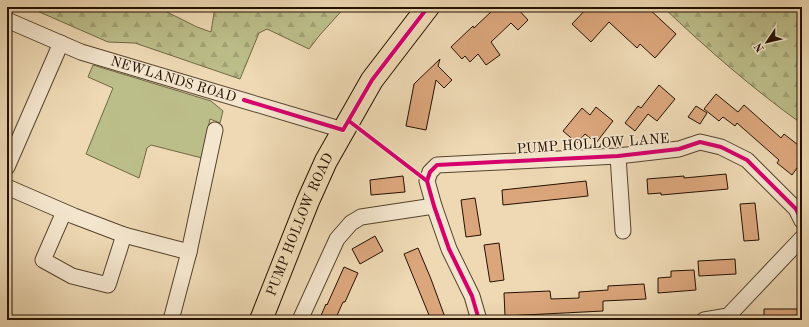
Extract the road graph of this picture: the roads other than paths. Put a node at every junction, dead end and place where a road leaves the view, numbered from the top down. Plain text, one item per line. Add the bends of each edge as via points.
1 (428, 7) edge
2 (7, 20) edge
3 (61, 43) junction
4 (215, 130) dead end
5 (343, 130) junction
6 (618, 156) junction
7 (7, 167) edge
8 (7, 187) edge
9 (434, 206) junction
10 (64, 212) junction
11 (802, 221) edge
12 (623, 231) dead end
13 (124, 235) junction
14 (802, 238) edge
15 (189, 252) junction
16 (728, 318) edge
17 (171, 320) edge
18 (261, 320) edge
19 (300, 320) edge
20 (479, 320) edge
21 (704, 320) edge

1 - 5 main road, PUMP HOLLOW ROAD via 372,80
2 - 3 street, NEWLANDS ROAD
3 - 5 street, NEWLANDS ROAD via 81,52
3 - 7 street
4 - 15 street
5 - 18 main road, PUMP HOLLOW ROAD via 321,170
6 - 9 street, PUMP HOLLOW LANE via 437,165 427,180
6 - 11 street, PUMP HOLLOW LANE via 679,149 700,142 721,146 747,160 796,209
6 - 12 street
8 - 10 street
9 - 19 street via 361,217 351,223 337,239
9 - 20 street, PUMP HOLLOW LANE via 449,249 472,296
10 - 13 street
10 - 13 street via 44,260 72,276 108,285
13 - 15 street
14 - 16 street
15 - 17 street
16 - 21 street

